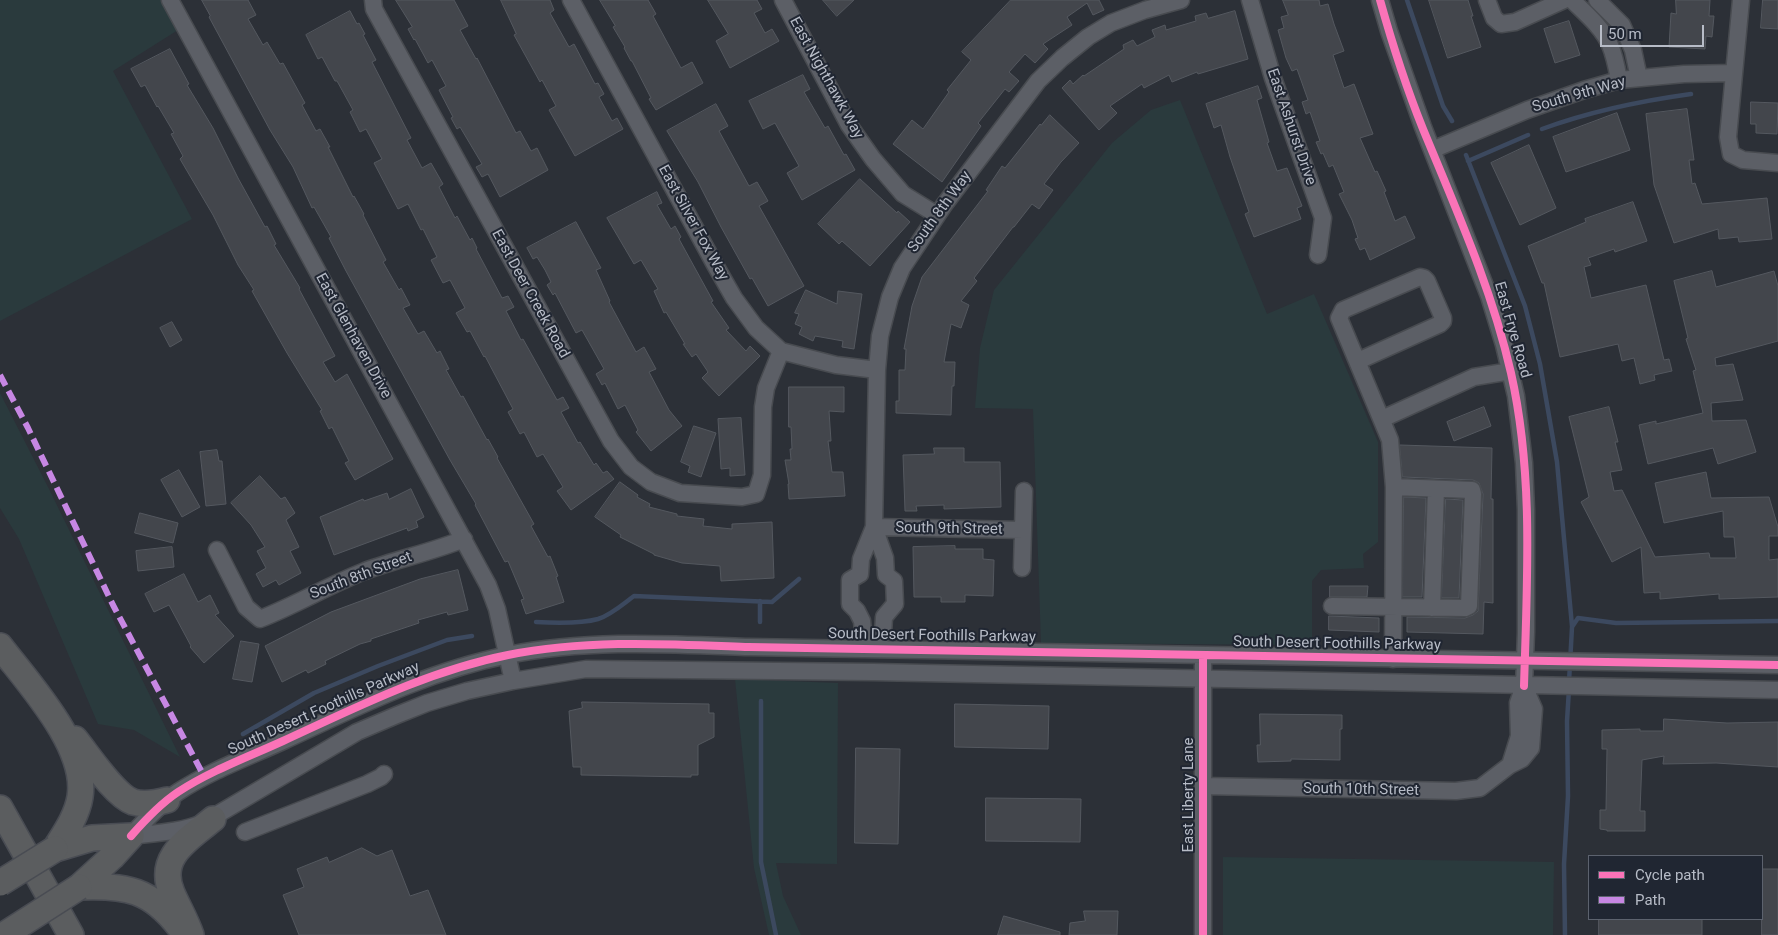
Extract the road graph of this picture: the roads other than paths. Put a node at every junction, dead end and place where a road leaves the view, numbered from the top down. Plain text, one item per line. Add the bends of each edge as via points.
1 (170, 0) edge
2 (373, 0) edge
3 (571, 0) edge
4 (783, 0) edge
5 (1181, 0) edge
6 (1250, 0) edge
7 (1380, 0) edge
8 (1488, 0) edge
9 (1564, 0) edge
10 (1572, 0) edge
11 (1597, 0) edge
12 (1741, 0) edge
13 (1733, 74) junction
14 (1639, 78) junction
15 (1619, 80) junction
16 (1432, 150) junction
17 (1778, 163) edge
18 (937, 215) junction
19 (1318, 255) dead end
20 (781, 351) junction
21 (1358, 361) junction
22 (877, 370) junction
23 (1511, 371) junction
24 (1382, 419) junction
25 (1394, 488) junction
26 (1436, 488) junction
27 (1024, 492) dead end
28 (874, 527) junction
29 (1023, 530) junction
30 (464, 539) junction
31 (217, 550) dead end
32 (1022, 568) dead end
33 (860, 574) junction
34 (886, 575) junction
35 (1332, 606) dead end
36 (1392, 608) junction
37 (1432, 608) junction
38 (857, 611) junction
39 (888, 612) junction
40 (0, 646) edge
41 (872, 648) junction
42 (508, 655) junction
43 (1203, 655) junction
44 (1393, 659) junction
45 (1525, 661) junction
46 (1778, 665) edge
47 (1203, 679) junction
48 (513, 681) junction
49 (1524, 686) junction
50 (1778, 690) edge
51 (46, 706) junction
52 (1510, 765) joint
53 (384, 774) dead end
54 (1204, 786) junction
55 (167, 800) junction
56 (0, 808) edge
57 (213, 819) junction
58 (245, 832) dead end
59 (131, 836) junction
60 (55, 849) junction
61 (0, 883) edge
62 (78, 887) junction
63 (0, 924) edge
64 (5, 935) edge
65 (71, 935) edge
66 (186, 935) edge
67 (191, 935) edge
68 (1204, 935) edge

1 - 30 street, East Glenhaven Drive
2 - 20 street, East Deer Creek Road via 374,9 616,448 631,467 652,482 680,493 742,497 756,494 762,475 766,388
3 - 20 street, East Silver Fox Way via 734,298 756,328
4 - 18 street, East Nighthawk Way via 849,125 872,160 904,194
5 - 18 street, South 8th Way via 1112,23 1062,58 1038,81
6 - 19 street, East Ashurst Drive via 1273,78 1323,218
7 - 16 street, East Frye Road
8 - 9 street via 1494,18 1501,24 1515,22
10 - 15 street via 1610,45
11 - 14 street via 1622,25
12 - 13 street
13 - 14 street, South 9th Way
13 - 17 street via 1728,137 1731,154 1743,160
14 - 15 street, South 9th Way
15 - 16 street, South 9th Way via 1527,110
16 - 23 street, East Frye Road via 1490,296
18 - 22 street, South 8th Way via 902,268 890,297 880,336
20 - 22 street, East Silver Fox Way via 836,365
21 - 21 street via 1339,318 1340,313 1424,278 1443,321
21 - 24 street
22 - 28 street, South 8th Way
23 - 24 street via 1474,378
23 - 45 street, East Frye Road via 1524,463
24 - 25 street via 1390,440
25 - 26 street
25 - 36 street
26 - 37 street
26 - 37 street via 1472,490 1470,602 1465,608
27 - 29 street, South 9th Street
28 - 29 street, South 9th Street
28 - 33 street, South 8th Way via 861,559
28 - 34 street, South 8th Way via 885,558
29 - 32 street, South 9th Street
30 - 31 street, South 8th Street via 332,584 260,619 246,607
30 - 42 street, East Glenhaven Drive via 488,585
33 - 34 street
33 - 38 street, South 8th Way via 850,580 850,604
34 - 39 street, South 8th Way via 894,580 895,604
35 - 36 street
36 - 37 street
36 - 44 street
38 - 39 street
38 - 41 street, South 8th Way
39 - 41 street, South 8th Way via 884,617 883,634
40 - 51 highway
41 - 42 street, South Desert Foothills Parkway via 601,644
41 - 43 street, South Desert Foothills Parkway
42 - 48 street, East Glenhaven Drive
42 - 55 street, South Desert Foothills Parkway via 435,675 387,693 205,778
43 - 44 street, South Desert Foothills Parkway
43 - 47 street, East Liberty Lane
44 - 45 street, South Desert Foothills Parkway
45 - 46 street, South Desert Foothills Parkway
45 - 49 street, East Frye Road
47 - 48 street via 586,669
47 - 49 street
47 - 54 street, East Liberty Lane
48 - 57 street via 441,698 364,729
49 - 50 street
49 - 52 street, East Frye Road via 1518,703 1526,736
51 - 55 highway via 120,795 150,804
51 - 60 highway via 70,743 81,780 77,809
52 - 54 street, South 10th Street via 1480,788 1471,790
53 - 58 street via 367,784
54 - 68 street, East Liberty Lane
55 - 59 street, South Desert Foothills Parkway
56 - 65 highway
57 - 59 street via 184,829
57 - 67 highway via 175,853 168,866 168,884
59 - 60 highway via 92,838
59 - 62 highway
60 - 61 highway, bridge
62 - 64 highway, bridge
62 - 66 highway via 119,887 141,894 163,907
63 - 64 highway

